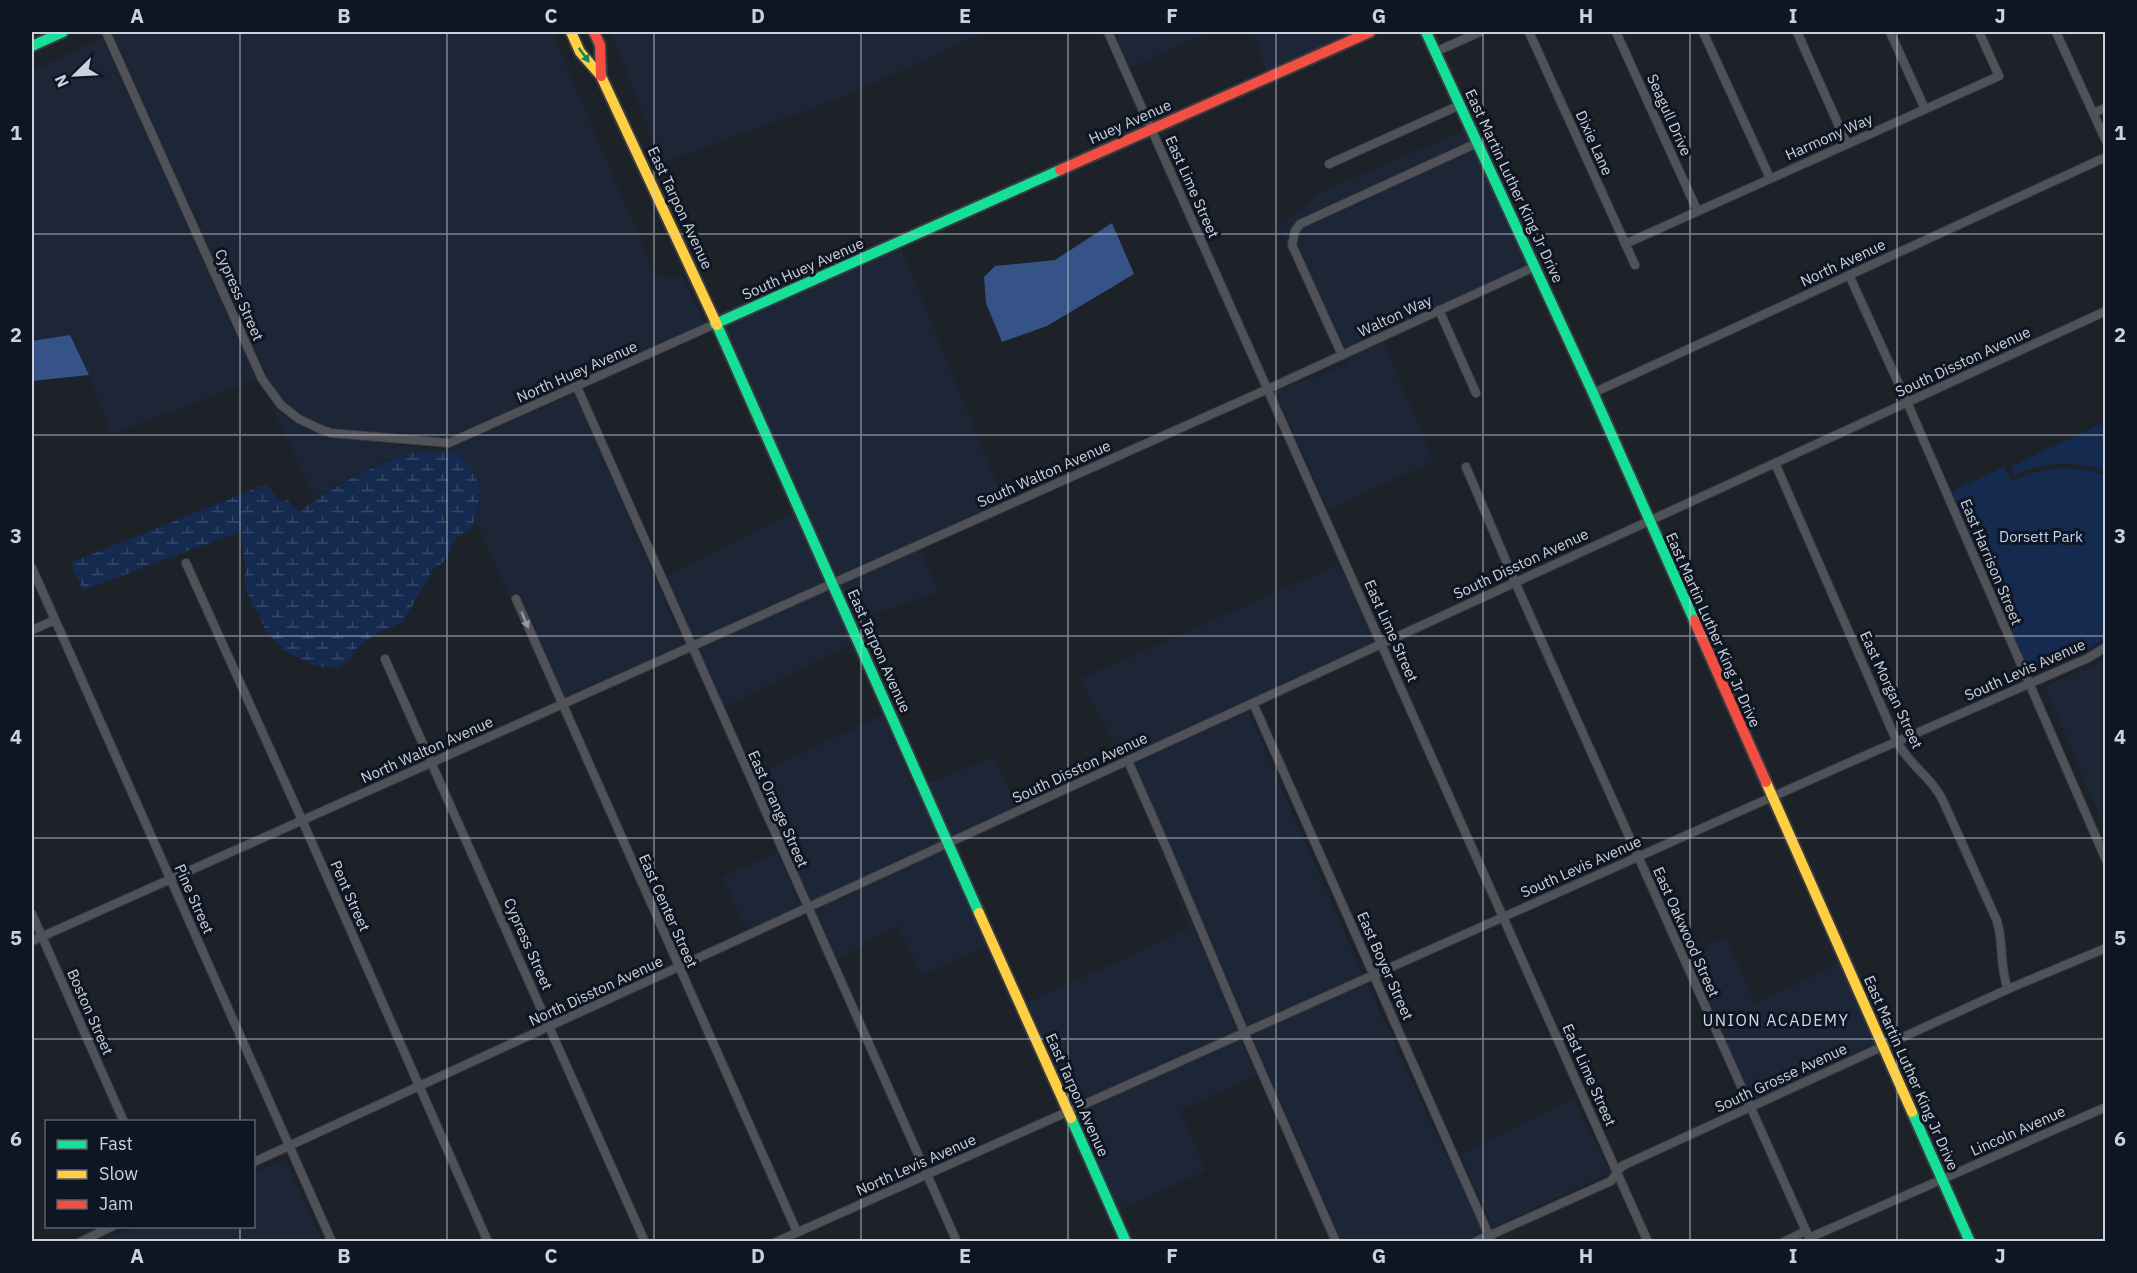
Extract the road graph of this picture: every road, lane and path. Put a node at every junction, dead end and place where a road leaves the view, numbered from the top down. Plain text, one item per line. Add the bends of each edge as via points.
1 (63, 32) edge
2 (106, 32) edge
3 (571, 32) edge
4 (594, 32) edge
5 (1108, 32) edge
6 (1370, 32) edge
7 (1426, 32) edge
8 (1480, 32) edge
9 (1529, 32) edge
10 (1616, 32) edge
11 (1703, 32) edge
12 (1797, 32) edge
13 (1890, 32) edge
14 (1979, 32) edge
15 (2056, 32) edge
16 (32, 46) edge
17 (1435, 52) junction
18 (600, 76) junction
19 (1460, 105) junction
20 (2106, 108) edge
21 (1925, 109) junction
22 (2093, 113) junction
23 (1151, 128) junction
24 (2106, 141) edge
25 (1477, 143) junction
26 (1847, 144) junction
27 (2106, 158) edge
28 (1329, 164) dead end
29 (1770, 178) junction
30 (1697, 210) junction
31 (903, 240) joint
32 (1625, 244) junction
33 (1635, 265) dead end
34 (1534, 267) junction
35 (1850, 275) junction
36 (1439, 310) junction
37 (2106, 311) edge
38 (715, 324) junction
39 (1342, 355) junction
40 (577, 387) junction
41 (1268, 389) junction
42 (1476, 393) dead end
43 (1593, 393) junction
44 (1907, 402) junction
45 (449, 443) joint
46 (1774, 463) junction
47 (1466, 468) dead end
48 (1648, 521) junction
49 (186, 563) dead end
50 (32, 568) edge
51 (1515, 582) junction
52 (832, 583) junction
53 (516, 599) dead end
54 (55, 620) junction
55 (32, 630) edge
56 (1382, 643) junction
57 (691, 646) junction
58 (2106, 647) edge
59 (385, 659) dead end
60 (2029, 685) junction
61 (1253, 703) junction
62 (562, 704) junction
63 (1897, 742) junction
64 (1128, 761) junction
65 (432, 763) junction
66 (1772, 797) junction
67 (302, 820) junction
68 (948, 843) junction
69 (1638, 857) junction
70 (2106, 860) edge
71 (170, 878) junction
72 (808, 908) junction
73 (32, 914) edge
74 (1504, 916) junction
75 (41, 936) junction
76 (32, 941) edge
77 (2106, 948) edge
78 (678, 968) junction
79 (1374, 974) junction
80 (2008, 989) junction
81 (550, 1027) junction
82 (1244, 1032) junction
83 (1883, 1047) junction
84 (420, 1087) junction
85 (1750, 1107) junction
86 (2106, 1107) edge
87 (1067, 1112) junction
88 (123, 1120) edge
89 (290, 1145) junction
90 (255, 1162) edge
91 (1617, 1172) junction
92 (927, 1175) junction
93 (1942, 1179) junction
94 (111, 1228) edge
95 (797, 1232) junction
96 (1809, 1237) edge
97 (1491, 1238) edge
98 (80, 1242) edge
99 (332, 1242) edge
100 (488, 1242) edge
101 (645, 1242) edge
102 (776, 1242) edge
103 (957, 1242) edge
104 (1126, 1242) edge
105 (1336, 1242) edge
106 (1475, 1242) edge
107 (1648, 1242) edge
108 (1783, 1242) edge
109 (1970, 1242) edge

1 - 16 main road
2 - 45 street, Cypress Street via 262,379 278,402 299,419 331,433
3 -> 18 main road, East Tarpon Avenue via 580,52
4 - 18 main road, East Tarpon Avenue via 600,45
5 - 23 street, East Lime Street
6 - 23 main road, Huey Avenue
7 - 17 main road, East Martin Luther King Jr Drive
8 - 17 street
9 - 32 street, Dixie Lane
10 - 30 street, Seagull Drive
11 - 29 street
12 - 26 street
13 - 21 street
14 - 21 street, Harmony Way via 1999,76
15 - 22 street
17 - 19 main road, East Martin Luther King Jr Drive
18 - 38 main road, East Tarpon Avenue
19 - 25 main road, East Martin Luther King Jr Drive
19 - 28 street
20 - 22 street
21 - 26 street, Harmony Way
22 - 24 street
23 - 31 main road, Huey Avenue
23 - 41 street, East Lime Street
25 - 34 main road, East Martin Luther King Jr Drive
25 - 39 street via 1300,224 1294,231 1292,245
26 - 29 street, Harmony Way
27 - 35 street, North Avenue
29 - 30 street, Harmony Way
30 - 32 street, Harmony Way
31 - 38 main road, South Huey Avenue
32 - 33 street, Dixie Lane
34 - 36 street, Walton Way
34 - 43 main road, East Martin Luther King Jr Drive
35 - 43 street, North Avenue
35 - 44 street, East Harrison Street
36 - 39 street, Walton Way
36 - 42 street
37 - 44 street, South Disston Avenue
38 - 40 street, North Huey Avenue
38 - 52 main road, East Tarpon Avenue
39 - 41 street, Walton Way
40 - 45 street, North Huey Avenue
40 - 57 street, East Orange Street
41 - 52 street, South Walton Avenue
41 - 56 street, East Lime Street
43 - 48 main road, East Martin Luther King Jr Drive
44 - 46 street, South Disston Avenue
44 - 60 street, East Harrison Street
46 - 48 street, South Disston Avenue
46 - 63 street, East Morgan Street
47 - 51 street, East Oakwood Street
48 - 51 street, South Disston Avenue
48 - 66 main road, East Martin Luther King Jr Drive
49 - 67 street, Pent Street
50 - 54 street, Pine Street
51 - 56 street, South Disston Avenue
51 - 69 street, East Oakwood Street
52 - 57 street, North Walton Avenue
52 - 68 main road, East Tarpon Avenue
53 -> 62 street, East Center Street
54 - 55 street
54 - 71 street, Pine Street
56 - 61 street, South Disston Avenue
56 - 74 street, East Lime Street
57 - 62 street, North Walton Avenue
57 - 72 street, East Orange Street
58 - 60 street, South Levis Avenue
59 - 65 street, Cypress Street
60 - 63 street, South Levis Avenue
60 - 70 street, East Harrison Street
61 - 64 street, South Disston Avenue
61 - 79 street, East Boyer Street
62 - 65 street, North Walton Avenue
62 - 78 street, East Center Street
63 - 66 street, South Levis Avenue
63 - 80 street, East Morgan Street via 1907,759 1935,786 1944,803 1997,921 2002,973
64 - 68 street, South Disston Avenue
64 - 82 street
65 - 67 street, North Walton Avenue
65 - 81 street, Cypress Street
66 - 69 street, South Levis Avenue
66 - 83 main road, East Martin Luther King Jr Drive
67 - 71 street, North Walton Avenue
67 - 84 street, Pent Street
68 - 72 street, North Disston Avenue
68 - 87 main road, East Tarpon Avenue
69 - 74 street, South Levis Avenue
69 - 85 street, East Oakwood Street
71 - 75 street, North Walton Avenue
71 - 89 street, Pine Street
72 - 78 street, North Disston Avenue
72 - 92 street, East Orange Street
73 - 75 street, Boston Street
74 - 79 street, South Levis Avenue
74 - 91 street, East Lime Street
75 - 76 street, North Walton Avenue
75 - 88 street, Boston Street
77 - 80 street, South Grosse Avenue
78 - 81 street, North Disston Avenue
78 - 95 street, East Center Street
79 - 82 street, South Levis Avenue
79 - 97 street, East Boyer Street
80 - 83 street, South Grosse Avenue
81 - 84 street, North Disston Avenue
81 - 101 street, Cypress Street
82 - 87 street, South Levis Avenue
82 - 105 street
83 - 85 street, South Grosse Avenue
83 - 93 main road, East Martin Luther King Jr Drive
84 - 89 street, North Disston Avenue
84 - 100 street, Pent Street
85 - 91 street, South Grosse Avenue via 1622,1166
85 - 96 street, East Oakwood Street
86 - 93 street, Lincoln Avenue
87 - 92 street, North Levis Avenue
87 - 104 main road, East Tarpon Avenue
89 - 90 street, North Disston Avenue
89 - 99 street, Pine Street
91 - 97 street, South Grosse Avenue via 1611,1180
91 - 107 street, East Lime Street
92 - 95 street, North Levis Avenue
92 - 103 street, East Orange Street
93 - 96 street, Lincoln Avenue
93 - 109 main road, East Martin Luther King Jr Drive
94 - 98 street
95 - 102 street, North Levis Avenue
96 - 108 street, Lincoln Avenue
97 - 106 street, South Grosse Avenue

